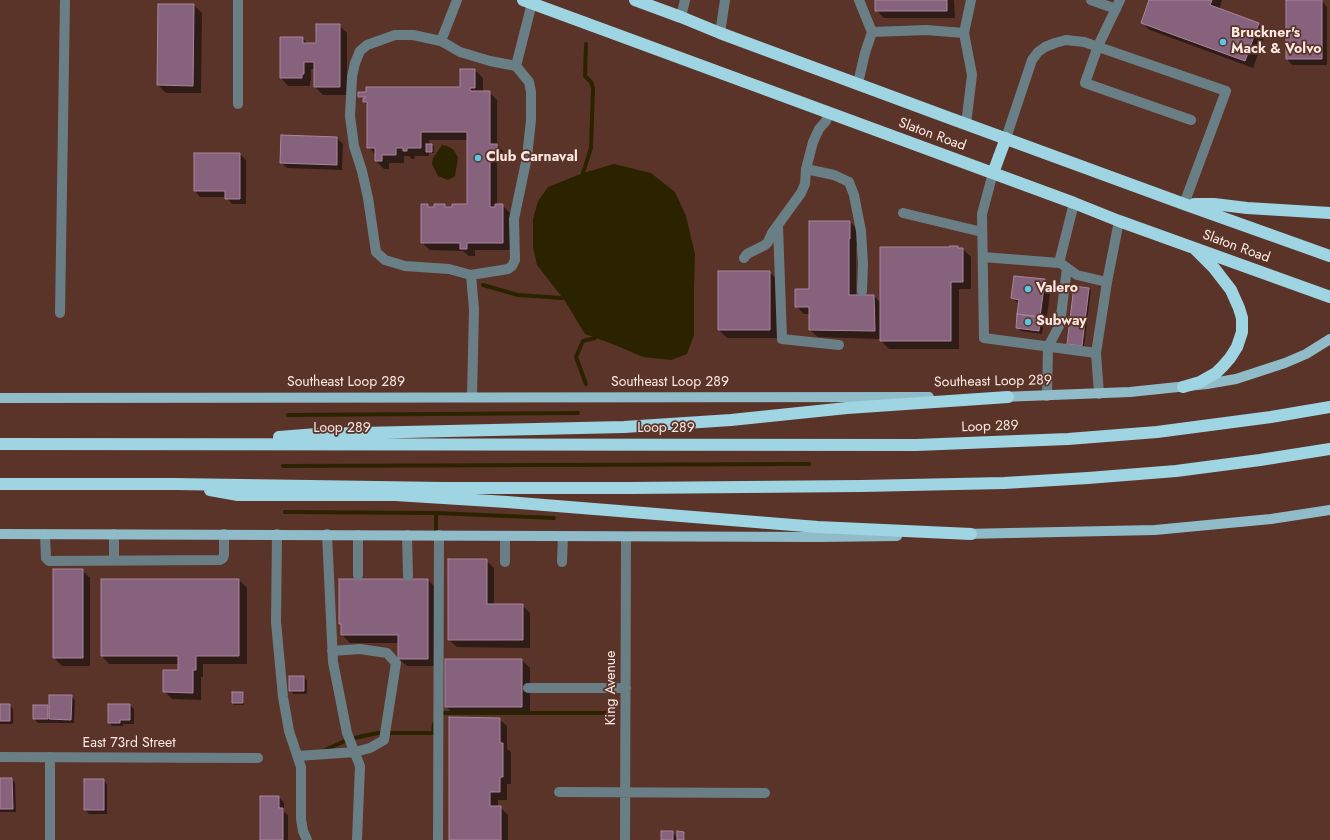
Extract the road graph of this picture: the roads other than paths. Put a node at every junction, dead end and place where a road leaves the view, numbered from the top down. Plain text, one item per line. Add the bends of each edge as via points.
1 (65, 0) edge
2 (238, 0) edge
3 (457, 0) edge
4 (635, 0) edge
5 (684, 0) edge
6 (725, 0) edge
7 (859, 0) edge
8 (971, 0) edge
9 (1091, 0) edge
10 (527, 2) edge
11 (1118, 4) edge
12 (681, 17) junction
13 (872, 32) junction
14 (720, 33) junction
15 (964, 33) junction
16 (441, 41) junction
17 (1098, 46) junction
18 (516, 66) junction
19 (858, 84) junction
20 (238, 104) dead end
21 (829, 113) junction
22 (1191, 120) dead end
23 (966, 124) junction
24 (1006, 138) junction
25 (806, 169) junction
26 (993, 173) junction
27 (1074, 203) junction
28 (1184, 204) junction
29 (903, 213) dead end
30 (1330, 213) edge
31 (1118, 221) junction
32 (778, 226) junction
33 (982, 232) junction
34 (1193, 247) junction
35 (1330, 256) edge
36 (983, 257) junction
37 (744, 258) dead end
38 (1063, 266) junction
39 (471, 275) junction
40 (1107, 282) junction
41 (862, 291) dead end
42 (1330, 297) edge
43 (60, 314) dead end
44 (1330, 339) edge
45 (839, 345) dead end
46 (1048, 347) junction
47 (1096, 352) junction
48 (1183, 387) junction
49 (1099, 394) junction
50 (1047, 396) junction
51 (472, 397) junction
52 (1008, 397) junction
53 (0, 398) edge
54 (1330, 408) edge
55 (0, 444) edge
56 (175, 444) junction
57 (1330, 449) edge
58 (0, 484) edge
59 (175, 484) junction
60 (1330, 510) edge
61 (0, 534) edge
62 (46, 534) junction
63 (114, 534) junction
64 (224, 534) junction
65 (277, 534) junction
66 (327, 534) junction
67 (971, 534) junction
68 (358, 535) junction
69 (407, 535) junction
70 (439, 535) junction
71 (505, 536) junction
72 (563, 536) junction
73 (626, 537) junction
74 (114, 560) junction
75 (505, 562) dead end
76 (562, 562) dead end
77 (358, 575) dead end
78 (408, 576) dead end
79 (332, 651) junction
80 (528, 688) dead end
81 (626, 688) junction
82 (355, 752) junction
83 (298, 756) junction
84 (0, 757) edge
85 (50, 757) junction
86 (258, 758) dead end
87 (559, 792) dead end
88 (626, 792) junction
89 (765, 793) dead end
90 (50, 840) edge
91 (307, 840) edge
92 (357, 840) edge
93 (438, 840) edge
94 (626, 840) edge

1 - 43 street
2 - 20 street
3 - 16 street
4 - 12 highway, Slaton Road
5 - 12 street
6 - 14 street
7 - 13 street
8 - 15 street
9 - 11 street
10 - 18 street
10 - 21 highway, Slaton Road
11 - 17 street
12 - 14 highway, Slaton Road
13 - 15 street via 926,30
13 - 19 street
14 - 19 highway, Slaton Road
15 - 23 street via 972,75
16 - 18 street via 460,52
16 - 39 street via 413,35 395,35 367,45 360,51 352,77 350,126 368,198 376,252 385,260 405,266 449,269
17 - 22 street via 1085,84
17 - 24 street via 1066,40 1055,42 1038,52 1032,60
17 - 28 street via 1226,91
18 - 39 street via 529,82 531,120 527,157 514,219 515,260 508,269
19 - 23 highway, Slaton Road
21 - 25 street via 814,137
21 - 26 highway, Slaton Road
23 - 24 highway, Slaton Road
24 - 26 highway
24 - 28 highway, Slaton Road
25 - 32 street via 805,184 801,193
25 - 41 street via 834,175 849,182 862,231
26 - 27 highway, Slaton Road
26 - 33 street via 982,214
27 - 31 highway, Slaton Road
27 - 38 street
28 - 30 highway
28 - 35 highway, Slaton Road
29 - 33 street
31 - 34 highway, Slaton Road
31 - 40 street
32 - 37 street via 765,245
32 - 45 street via 782,339
33 - 36 street
34 - 42 highway, Slaton Road
34 - 48 highway via 1231,290 1242,318 1242,332 1237,347 1216,373 1200,382
36 - 38 street
36 - 46 street via 984,338
38 - 40 street via 1077,275
38 - 46 street via 1060,324
39 - 51 street via 474,309
40 - 47 street
44 - 48 main road, Southeast Loop 289 via 1285,363 1236,379
46 - 47 street
46 - 50 street
47 - 49 street
48 - 49 main road, Southeast Loop 289
49 - 50 main road, Southeast Loop 289
50 - 52 main road, Southeast Loop 289
51 - 52 main road, Southeast Loop 289
51 - 53 main road, Southeast Loop 289
52 - 56 highway via 624,427 318,434
54 - 56 highway, Loop 289 via 1157,432 984,443
55 - 56 highway, Loop 289
57 - 59 highway via 1176,471 1004,483 629,488
58 - 59 highway
59 - 67 highway via 238,495 395,495 818,527
60 - 67 main road via 1271,519 1155,530
61 - 62 main road
62 - 63 main road
62 - 74 street via 47,560
63 - 64 main road
63 - 74 street
64 - 65 main road
64 - 74 street via 224,555 220,560
65 - 66 main road
65 - 83 street via 276,622 283,697 289,731
66 - 68 main road
66 - 79 street
67 - 73 main road via 819,538
68 - 69 main road
68 - 77 street
69 - 70 main road
69 - 78 street
70 - 71 main road
70 - 93 street
71 - 72 main road
71 - 75 street
72 - 73 main road
72 - 76 street
73 - 81 street, King Avenue
79 - 82 street via 347,733
79 - 82 street via 360,648 387,653 396,663 384,740 370,748
80 - 81 street
81 - 88 street, King Avenue
82 - 83 street
82 - 92 street via 360,766
83 - 91 street via 301,767 301,819
84 - 85 street, East 73rd Street
85 - 86 street, East 73rd Street
85 - 90 street
87 - 88 street
88 - 89 street
88 - 94 street, King Avenue

